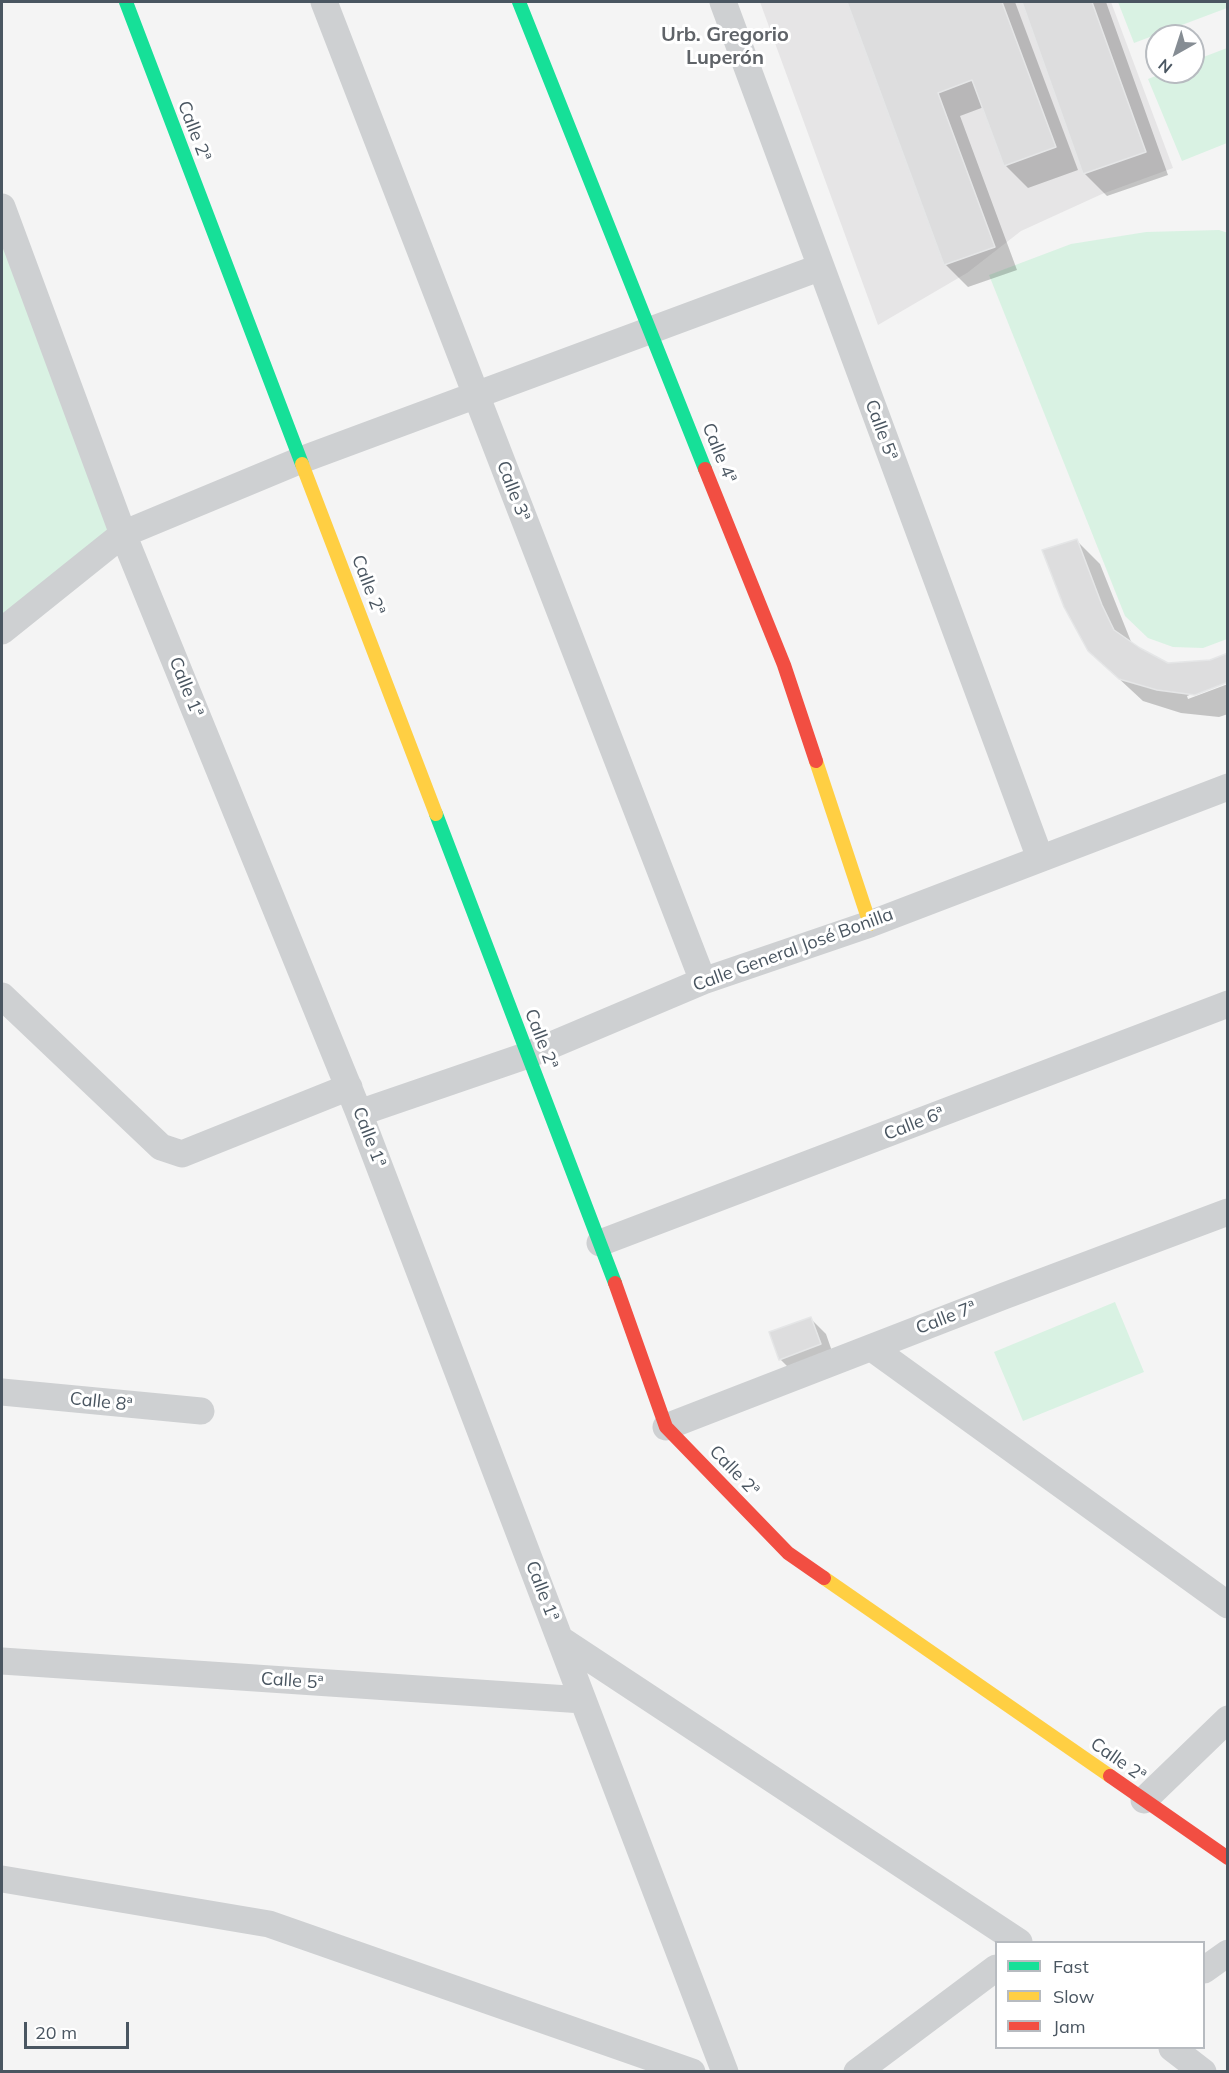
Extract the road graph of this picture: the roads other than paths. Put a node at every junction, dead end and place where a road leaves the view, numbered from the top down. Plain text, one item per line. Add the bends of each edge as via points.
1 (126, 2) edge
2 (324, 2) edge
3 (519, 2) edge
4 (723, 2) edge
5 (2, 207) edge
6 (821, 267) junction
7 (650, 331) junction
8 (476, 395) junction
9 (301, 460) junction
10 (123, 534) junction
11 (2, 631) edge
12 (1227, 787) edge
13 (1040, 858) junction
14 (870, 924) junction
15 (703, 981) junction
16 (2, 996) edge
17 (1227, 1004) edge
18 (528, 1055) junction
19 (349, 1087) junction
20 (359, 1113) junction
21 (1227, 1212) edge
22 (600, 1243) junction
23 (872, 1348) junction
24 (2, 1392) edge
25 (201, 1411) dead end
26 (666, 1427) junction
27 (1227, 1605) edge
28 (560, 1639) junction
29 (2, 1661) edge
30 (583, 1700) junction
31 (1227, 1719) edge
32 (1144, 1800) junction
33 (1227, 1858) edge
34 (2, 1879) edge
35 (1017, 1941) edge
36 (1227, 1953) edge
37 (995, 1969) edge
38 (1205, 1969) edge
39 (1173, 2049) edge
40 (693, 2072) edge
41 (725, 2072) edge
42 (857, 2072) edge
43 (1203, 2072) edge

1 - 9 street, Calle 2ª
2 - 8 street, Calle 3ª
3 - 7 street, Calle 4ª
4 - 6 street, Calle 5ª
5 - 10 street, Calle 1ª
6 - 7 street
6 - 13 street, Calle 5ª
7 - 8 street
7 - 14 street, Calle 4ª via 784,665
8 - 9 street
8 - 15 street, Calle 3ª
9 - 10 street
9 - 18 street, Calle 2ª
10 - 11 street
10 - 19 street, Calle 1ª
12 - 13 street, Calle General José Bonilla
13 - 14 street, Calle General José Bonilla
14 - 15 street, Calle General José Bonilla
15 - 18 street, Calle General José Bonilla
16 - 19 street via 161,1147 182,1154
17 - 22 street, Calle 6ª
18 - 20 street, Calle General José Bonilla
18 - 22 street, Calle 2ª
19 - 20 street, Calle 1ª
20 - 28 street, Calle 1ª
21 - 23 street, Calle 7ª
22 - 26 street, Calle 2ª
23 - 26 street, Calle 7ª
23 - 27 street
24 - 25 street, Calle 8ª
26 - 32 street, Calle 2ª via 788,1553
28 - 30 street, Calle 1ª
28 - 35 street
29 - 30 street, Calle 5ª
30 - 41 street, Calle 1ª
31 - 32 street
32 - 33 street, Calle 2ª
34 - 40 street via 269,1924
36 - 38 street
37 - 42 street
39 - 43 street

